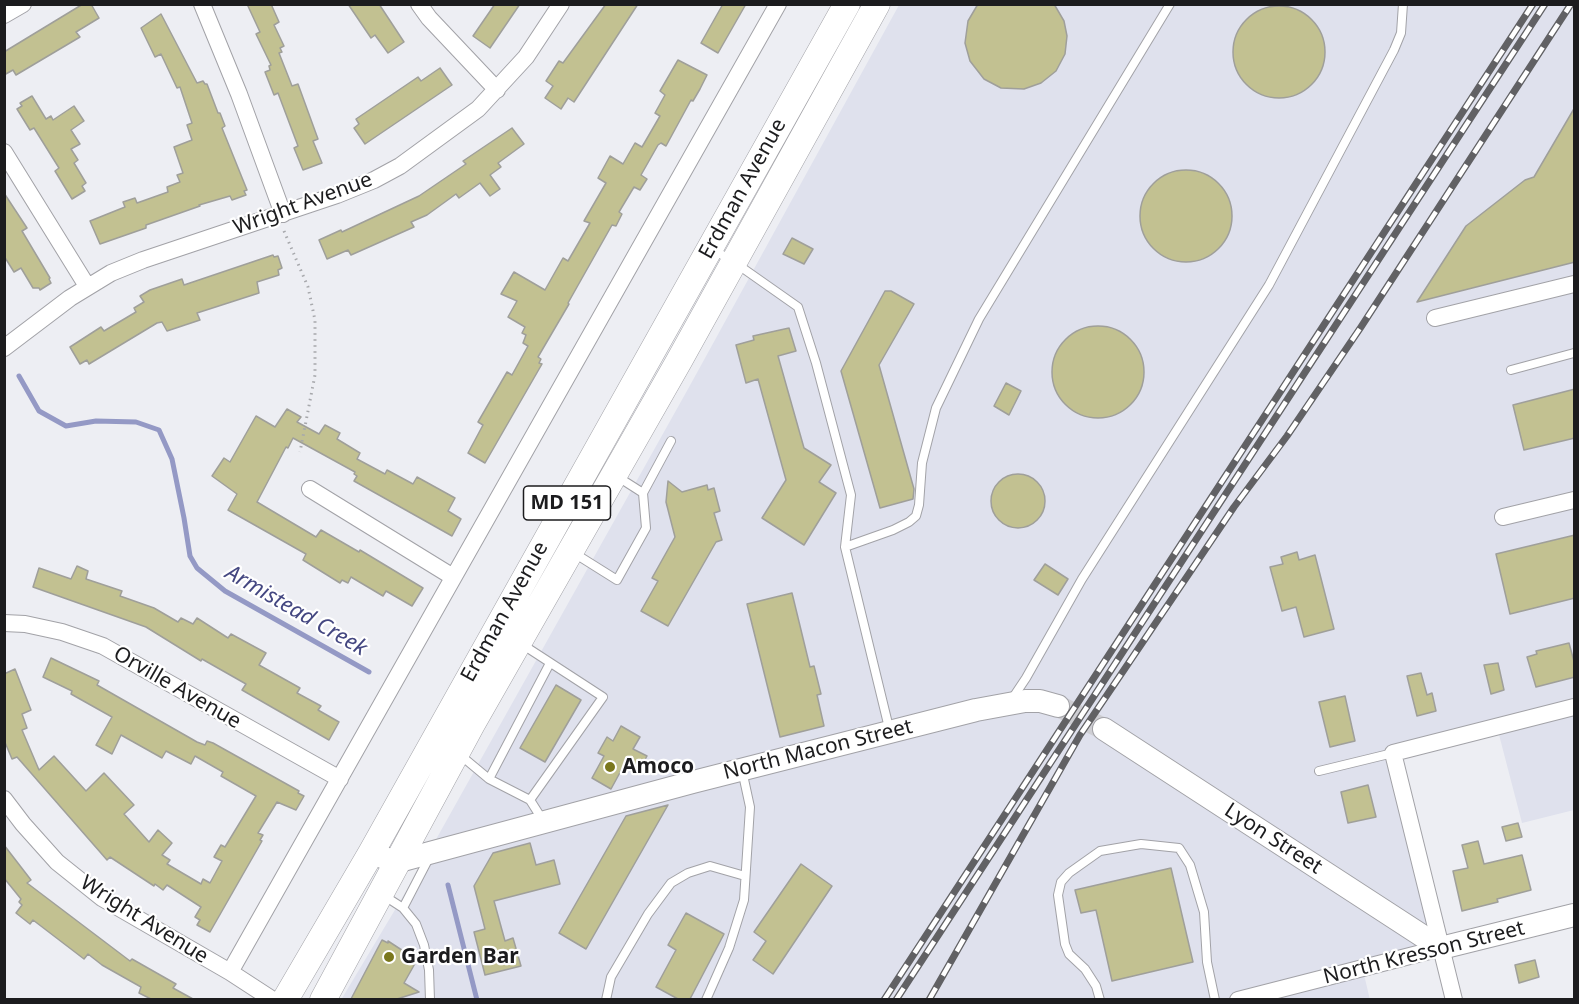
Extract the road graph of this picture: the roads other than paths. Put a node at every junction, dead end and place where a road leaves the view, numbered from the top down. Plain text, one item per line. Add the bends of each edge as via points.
1 (22, 4) edge
2 (202, 4) edge
3 (419, 4) edge
4 (561, 4) edge
5 (778, 4) edge
6 (847, 4) edge
7 (877, 4) edge
8 (1170, 4) edge
9 (1403, 4) edge
10 (4, 15) edge
11 (497, 90) junction
12 (4, 152) edge
13 (280, 214) junction
14 (710, 248) junction
15 (734, 262) junction
16 (1575, 284) edge
17 (87, 286) junction
18 (1435, 318) dead end
19 (4, 348) edge
20 (1575, 353) edge
21 (1511, 370) dead end
22 (671, 441) dead end
23 (614, 474) junction
24 (310, 489) dead end
25 (643, 493) junction
26 (1575, 500) edge
27 (1503, 517) dead end
28 (845, 547) junction
29 (571, 551) junction
30 (453, 577) junction
31 (4, 623) edge
32 (519, 642) junction
33 (550, 663) junction
34 (1009, 703) junction
35 (1058, 706) tunnel mouth
36 (1575, 707) edge
37 (1104, 729) tunnel mouth
38 (890, 732) junction
39 (457, 752) junction
40 (1393, 753) junction
41 (742, 770) junction
42 (1319, 771) dead end
43 (340, 779) junction
44 (489, 779) junction
45 (4, 799) edge
46 (530, 800) junction
47 (544, 822) junction
48 (371, 853) junction
49 (432, 853) junction
50 (396, 862) junction
51 (745, 876) junction
52 (380, 893) junction
53 (403, 908) junction
54 (1575, 915) edge
55 (1441, 948) junction
56 (230, 972) junction
57 (273, 999) edge
58 (285, 999) edge
59 (323, 999) edge
60 (430, 999) edge
61 (606, 999) edge
62 (706, 999) edge
63 (1100, 999) edge
64 (1215, 999) edge
65 (1238, 999) edge
66 (1454, 999) edge

1 - 10 street
2 - 13 street via 239,94
3 - 11 street
4 - 11 street, Wright Avenue via 526,57
5 - 30 street
6 - 14 main road, Erdman Avenue / MD 151
7 - 15 main road, Erdman Avenue / MD 151
8 - 28 lane via 979,319 936,408 922,463 916,516 892,530
9 - 34 lane via 1401,33 1394,50 1269,285 1082,579
11 - 13 street, Wright Avenue via 462,122 400,166 365,184
12 - 17 street
13 - 17 street, Wright Avenue via 143,260
14 - 15 lane
14 - 48 main road, Erdman Avenue / MD 151
15 - 23 main road, Erdman Avenue / MD 151
15 - 28 lane via 798,307 851,495
16 - 18 street
17 - 19 street, Wright Avenue
20 - 21 lane
22 - 25 lane
23 - 25 lane
23 - 29 main road, Erdman Avenue / MD 151
24 - 30 street
25 - 29 lane via 646,528 617,580
26 - 27 street
28 - 38 lane
29 - 32 main road, Erdman Avenue / MD 151
30 - 43 street
31 - 43 street, Orville Avenue via 62,632 103,646
32 - 33 lane
32 - 39 main road, Erdman Avenue / MD 151
33 - 44 lane
33 - 46 lane via 603,697
34 - 35 street, North Macon Street via 1040,701
34 - 38 street, North Macon Street
36 - 40 street
37 - 55 street, Lyon Street
38 - 41 street, North Macon Street
39 - 44 lane
39 - 50 main road, Erdman Avenue / MD 151
40 - 42 lane
40 - 55 street
41 - 47 street, North Macon Street
41 - 51 lane via 750,807
43 - 56 street
44 - 46 lane
45 - 56 street, Wright Avenue via 57,862 102,898
46 - 47 lane
47 - 49 street, North Macon Street
48 - 50 street
48 - 58 main road, Erdman Avenue / MD 151
49 - 50 street, North Macon Street
49 - 53 lane
50 - 52 main road, Erdman Avenue / MD 151
51 - 61 lane via 710,866 671,883 611,977
51 - 62 lane via 744,900 732,939
52 - 53 lane
52 - 59 main road, Erdman Avenue / MD 151
53 - 60 lane via 416,924 424,945
54 - 55 street, North Kresson Street
55 - 65 street, North Kresson Street
55 - 66 street
56 - 57 street, Wright Avenue
63 - 64 lane via 1096,986 1065,944 1058,895 1061,882 1100,851 1141,844 1179,848 1190,865 1204,912 1207,962

